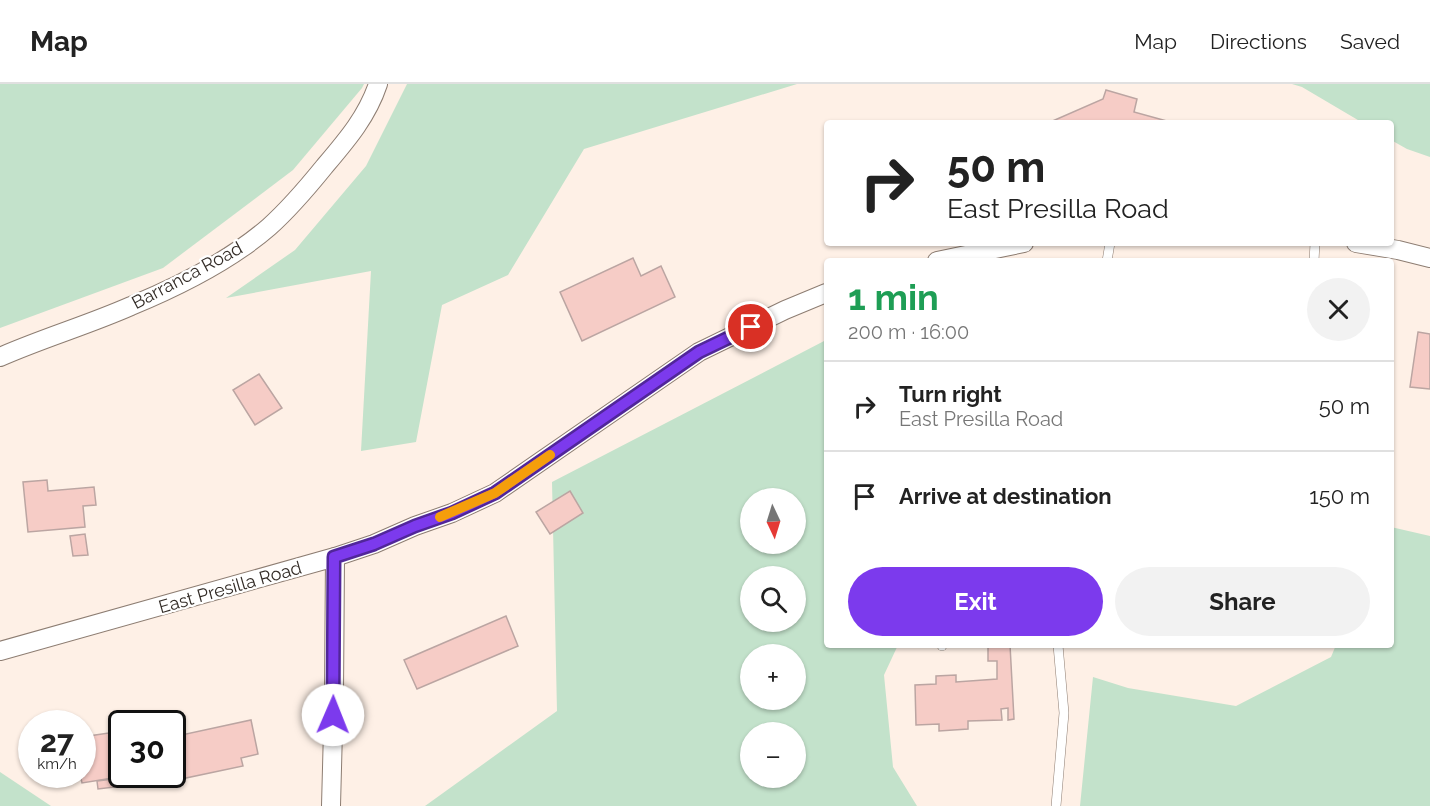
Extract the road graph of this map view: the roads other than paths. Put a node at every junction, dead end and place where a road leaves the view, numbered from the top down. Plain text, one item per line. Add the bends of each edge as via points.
1 (378, 84) edge
2 (1010, 246) edge
3 (1374, 246) edge
4 (952, 258) edge
5 (1430, 258) edge
6 (824, 294) edge
7 (0, 357) edge
8 (334, 557) junction
9 (1058, 648) edge
10 (0, 651) edge
11 (331, 806) edge
12 (1056, 806) edge

1 - 7 street, Barranca Road via 356,128 321,171 292,204 245,245 220,262 131,306
2 - 4 street
3 - 5 street
6 - 8 street, East Presilla Road via 699,352 495,493
8 - 10 street, East Presilla Road
8 - 11 street
9 - 12 lane via 1064,713

